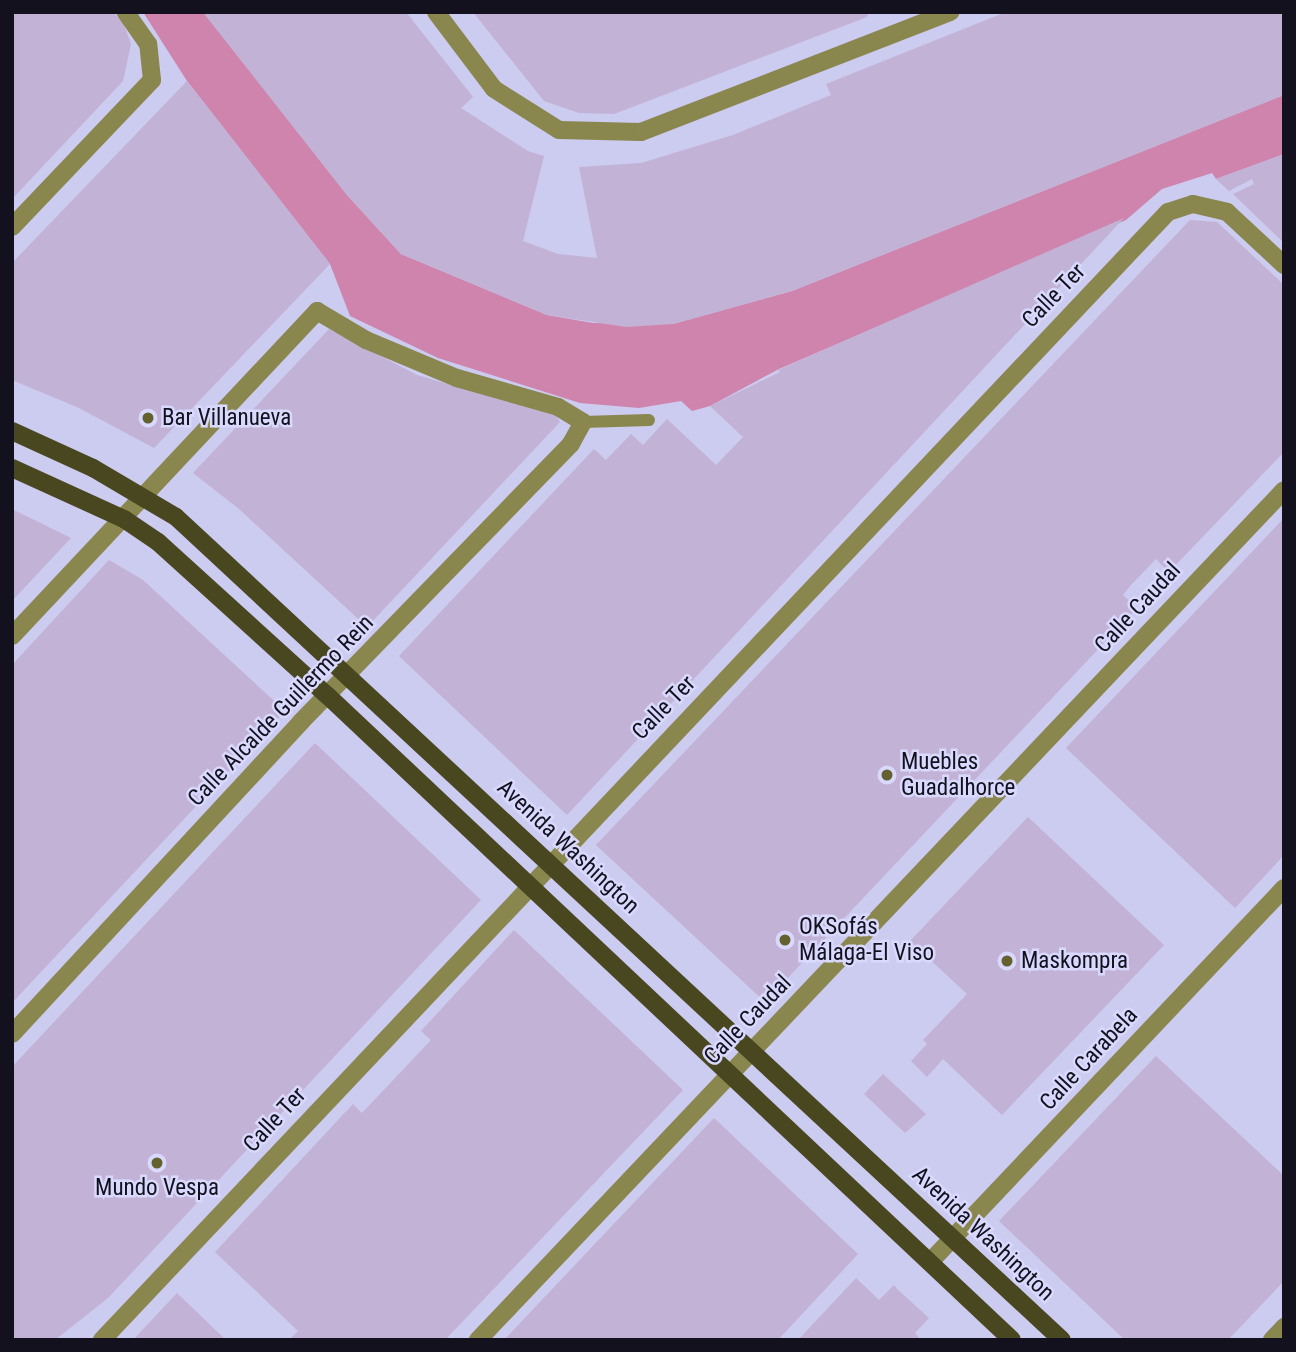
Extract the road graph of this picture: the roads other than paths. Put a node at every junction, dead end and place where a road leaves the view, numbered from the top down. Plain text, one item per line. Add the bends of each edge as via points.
1 (126, 12) edge
2 (436, 12) edge
3 (951, 12) edge
4 (915, 18) edge
5 (12, 227) edge
6 (1284, 265) edge
7 (649, 420) dead end
8 (583, 422) junction
9 (12, 431) edge
10 (12, 468) edge
11 (1284, 490) edge
12 (143, 496) junction
13 (124, 519) junction
14 (12, 636) edge
15 (347, 676) junction
16 (328, 696) junction
17 (550, 863) junction
18 (530, 886) junction
19 (1284, 888) edge
20 (12, 1034) edge
21 (751, 1052) junction
22 (730, 1074) junction
23 (952, 1239) junction
24 (930, 1262) junction
25 (1284, 1327) edge
26 (102, 1340) edge
27 (478, 1340) edge
28 (1012, 1340) edge
29 (1062, 1340) edge
30 (1272, 1340) edge

1 - 5 street via 148,44 152,80
2 - 4 street via 494,89 559,130 640,132
3 - 4 street
6 - 17 street, Calle Ter via 1227,212 1193,204 1168,212
7 - 8 lane
8 - 12 street via 558,407 457,378 392,351 317,311
8 - 15 street, Calle Alcalde Guillermo Rein via 571,444
9 - 12 main road, Avenida Washington
10 - 13 main road
11 - 21 street, Calle Caudal
12 - 13 street
12 - 15 main road, Avenida Washington via 176,517
13 - 14 street
13 - 16 main road via 158,542
15 - 16 street, Calle Alcalde Guillermo Rein
15 - 17 main road, Avenida Washington
16 - 18 main road
16 - 20 street, Calle Alcalde Guillermo Rein
17 - 18 street, Calle Ter
17 - 21 main road, Avenida Washington
18 - 22 main road
18 - 26 street, Calle Ter
19 - 23 street, Calle Carabela
21 - 22 street, Calle Caudal
21 - 23 main road, Avenida Washington
22 - 24 main road
22 - 27 street, Calle Caudal
23 - 24 street, Calle Carabela
23 - 29 main road, Avenida Washington
24 - 28 main road
25 - 30 street

